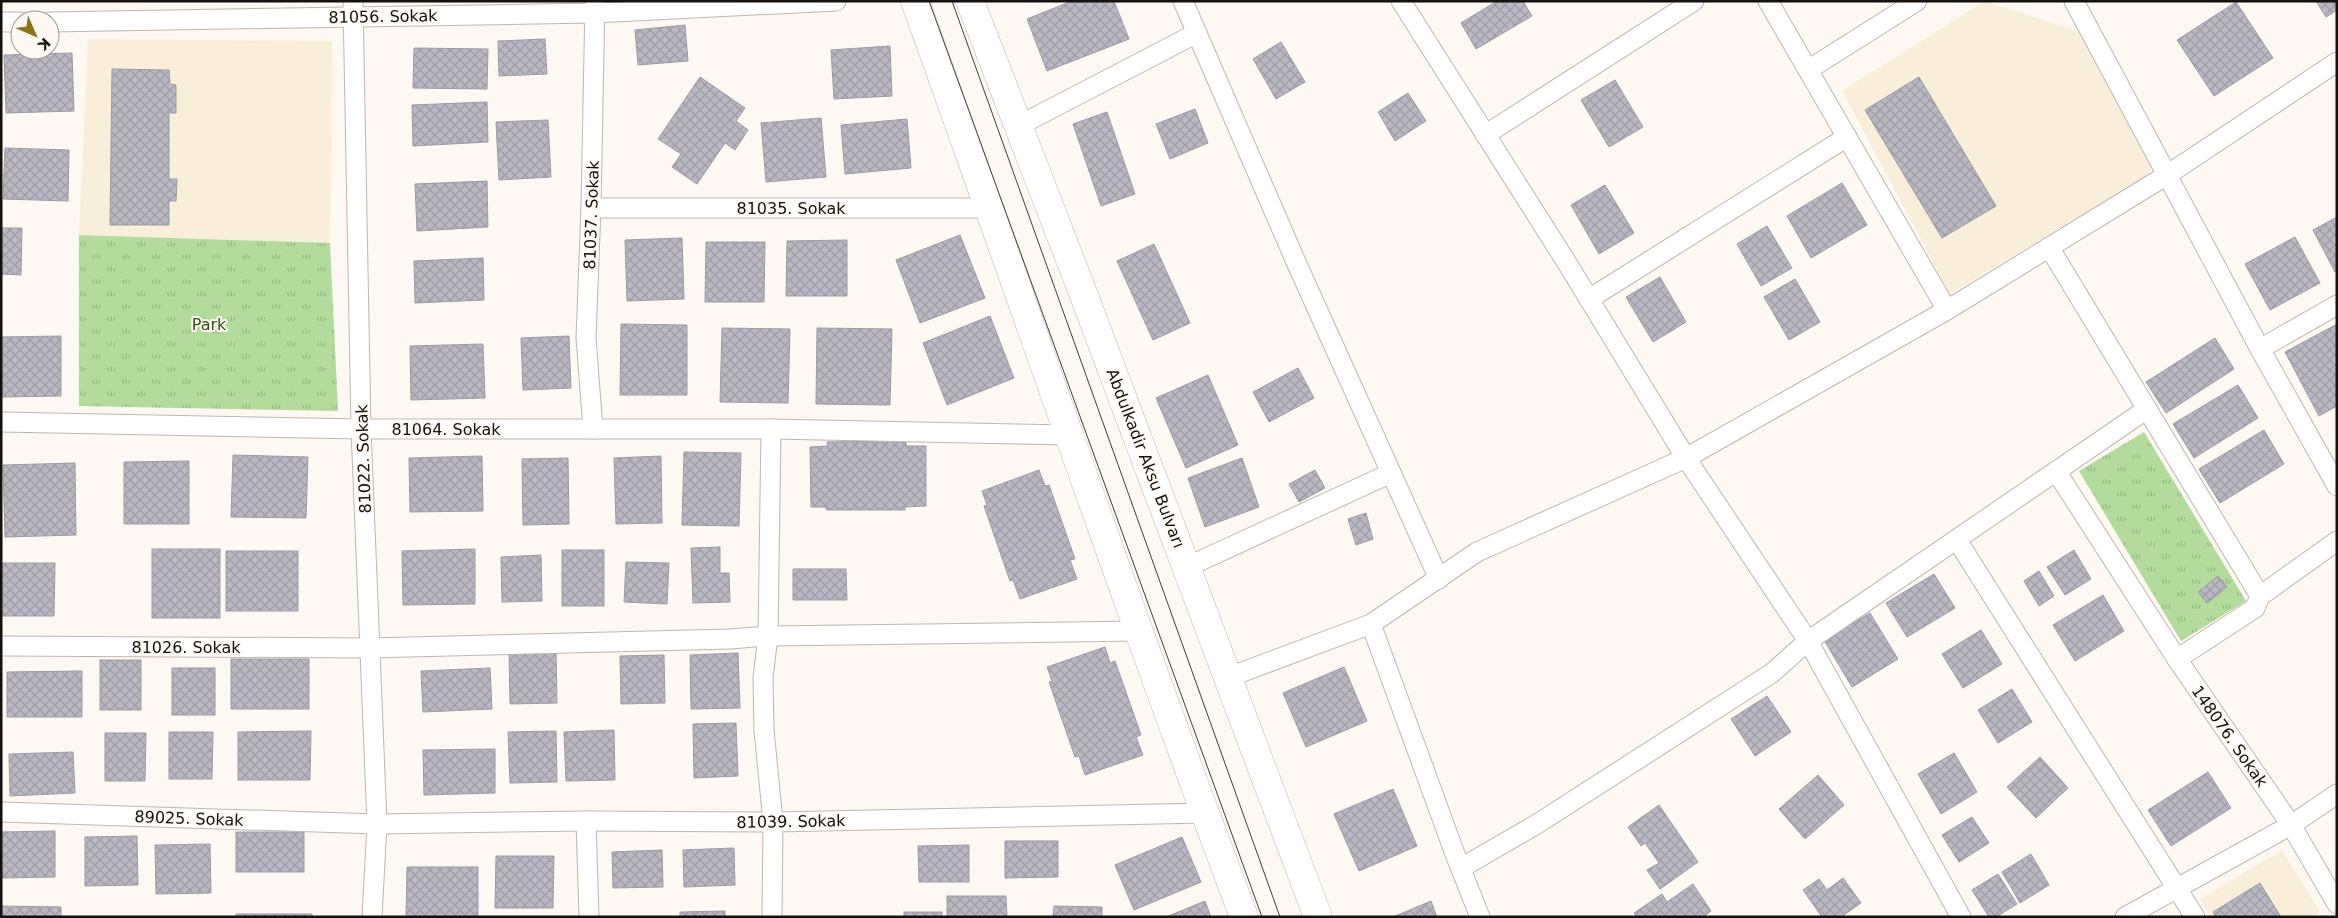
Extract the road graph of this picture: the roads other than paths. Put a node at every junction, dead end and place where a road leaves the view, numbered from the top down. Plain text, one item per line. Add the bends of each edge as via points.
1 (836, 1) edge
2 (914, 1) edge
3 (970, 1) edge
4 (1183, 1) edge
5 (1401, 1) edge
6 (1768, 1) edge
7 (1917, 1) edge
8 (2074, 1) edge
9 (1685, 3) edge
10 (595, 7) edge
11 (354, 9) edge
12 (60, 22) edge
13 (1197, 33) junction
14 (2337, 62) edge
15 (1808, 70) junction
16 (1018, 126) junction
17 (1486, 135) junction
18 (1847, 137) junction
19 (2167, 175) junction
20 (592, 208) junction
21 (990, 208) junction
22 (2049, 247) junction
23 (1589, 299) junction
24 (2337, 305) edge
25 (1947, 310) junction
26 (2260, 349) junction
27 (2147, 409) junction
28 (1, 422) edge
29 (593, 429) junction
30 (772, 429) junction
31 (361, 430) junction
32 (1068, 435) junction
33 (1686, 458) junction
34 (2056, 472) junction
35 (1392, 473) junction
36 (2337, 486) edge
37 (1957, 540) junction
38 (2337, 540) edge
39 (1187, 567) junction
40 (1440, 579) junction
41 (2260, 596) junction
42 (1371, 624) junction
43 (1140, 631) junction
44 (768, 636) junction
45 (1808, 641) junction
46 (1, 646) edge
47 (370, 648) junction
48 (2177, 659) junction
49 (1229, 677) junction
50 (2337, 794) edge
51 (1, 812) edge
52 (1205, 813) junction
53 (586, 821) junction
54 (773, 822) junction
55 (377, 824) junction
56 (2291, 825) junction
57 (1461, 868) junction
58 (2177, 888) junction
59 (2337, 904) edge
60 (372, 917) edge
61 (589, 917) edge
62 (772, 917) edge
63 (1244, 917) edge
64 (1318, 917) edge
65 (1480, 917) edge
66 (1961, 917) edge
67 (2125, 917) edge
68 (2195, 917) edge

1 - 10 street, 81056. Sokak
2 - 21 main road
3 - 16 main road, Abdulkadir Aksu Bulvarı
4 - 13 street
5 - 17 street
6 - 15 street
7 - 15 street
8 - 19 street
9 - 17 street
10 - 11 street, 81056. Sokak
10 - 20 street, 81037. Sokak
11 - 12 street, 81056. Sokak
11 - 31 street, 81022. Sokak
13 - 16 street
13 - 35 street
14 - 19 street
15 - 18 street
16 - 39 main road, Abdulkadir Aksu Bulvarı
17 - 23 street
18 - 23 street
18 - 25 street
19 - 22 street
19 - 26 street
20 - 21 street, 81035. Sokak
20 - 29 street, 81037. Sokak via 586,338
21 - 32 main road
22 - 25 street
22 - 27 street
23 - 33 street
24 - 26 street
25 - 33 street
26 - 36 street
27 - 34 street
27 - 41 street
28 - 31 street, 81064. Sokak
29 - 30 street, 81064. Sokak
29 - 31 street, 81064. Sokak
30 - 32 street, 81064. Sokak
30 - 44 street
31 - 47 street, 81022. Sokak
32 - 43 main road
33 - 40 street via 1477,552
33 - 45 street
34 - 37 street
34 - 48 street, 148076. Sokak
35 - 39 street
35 - 40 street
37 - 45 street
37 - 58 street
38 - 41 street
39 - 49 main road, Abdulkadir Aksu Bulvarı
40 - 42 street
41 - 48 street via 2255,608
42 - 49 street
42 - 57 street
43 - 44 street
43 - 52 main road
44 - 47 street
44 - 54 street via 763,678 764,730
45 - 57 street via 1763,678 1537,824
45 - 66 street
46 - 47 street, 81026. Sokak
47 - 55 street, 81022. Sokak
48 - 56 street, 148076. Sokak
49 - 64 main road, Abdulkadir Aksu Bulvarı
50 - 56 street
51 - 55 street, 89025. Sokak
52 - 54 street, 81039. Sokak
52 - 63 main road
53 - 54 street, 81039. Sokak
53 - 55 street, 81039. Sokak
53 - 61 street
54 - 62 street
55 - 60 street, 81022. Sokak
56 - 58 street
56 - 59 street, 148076. Sokak
57 - 65 street
58 - 67 street
58 - 68 street

